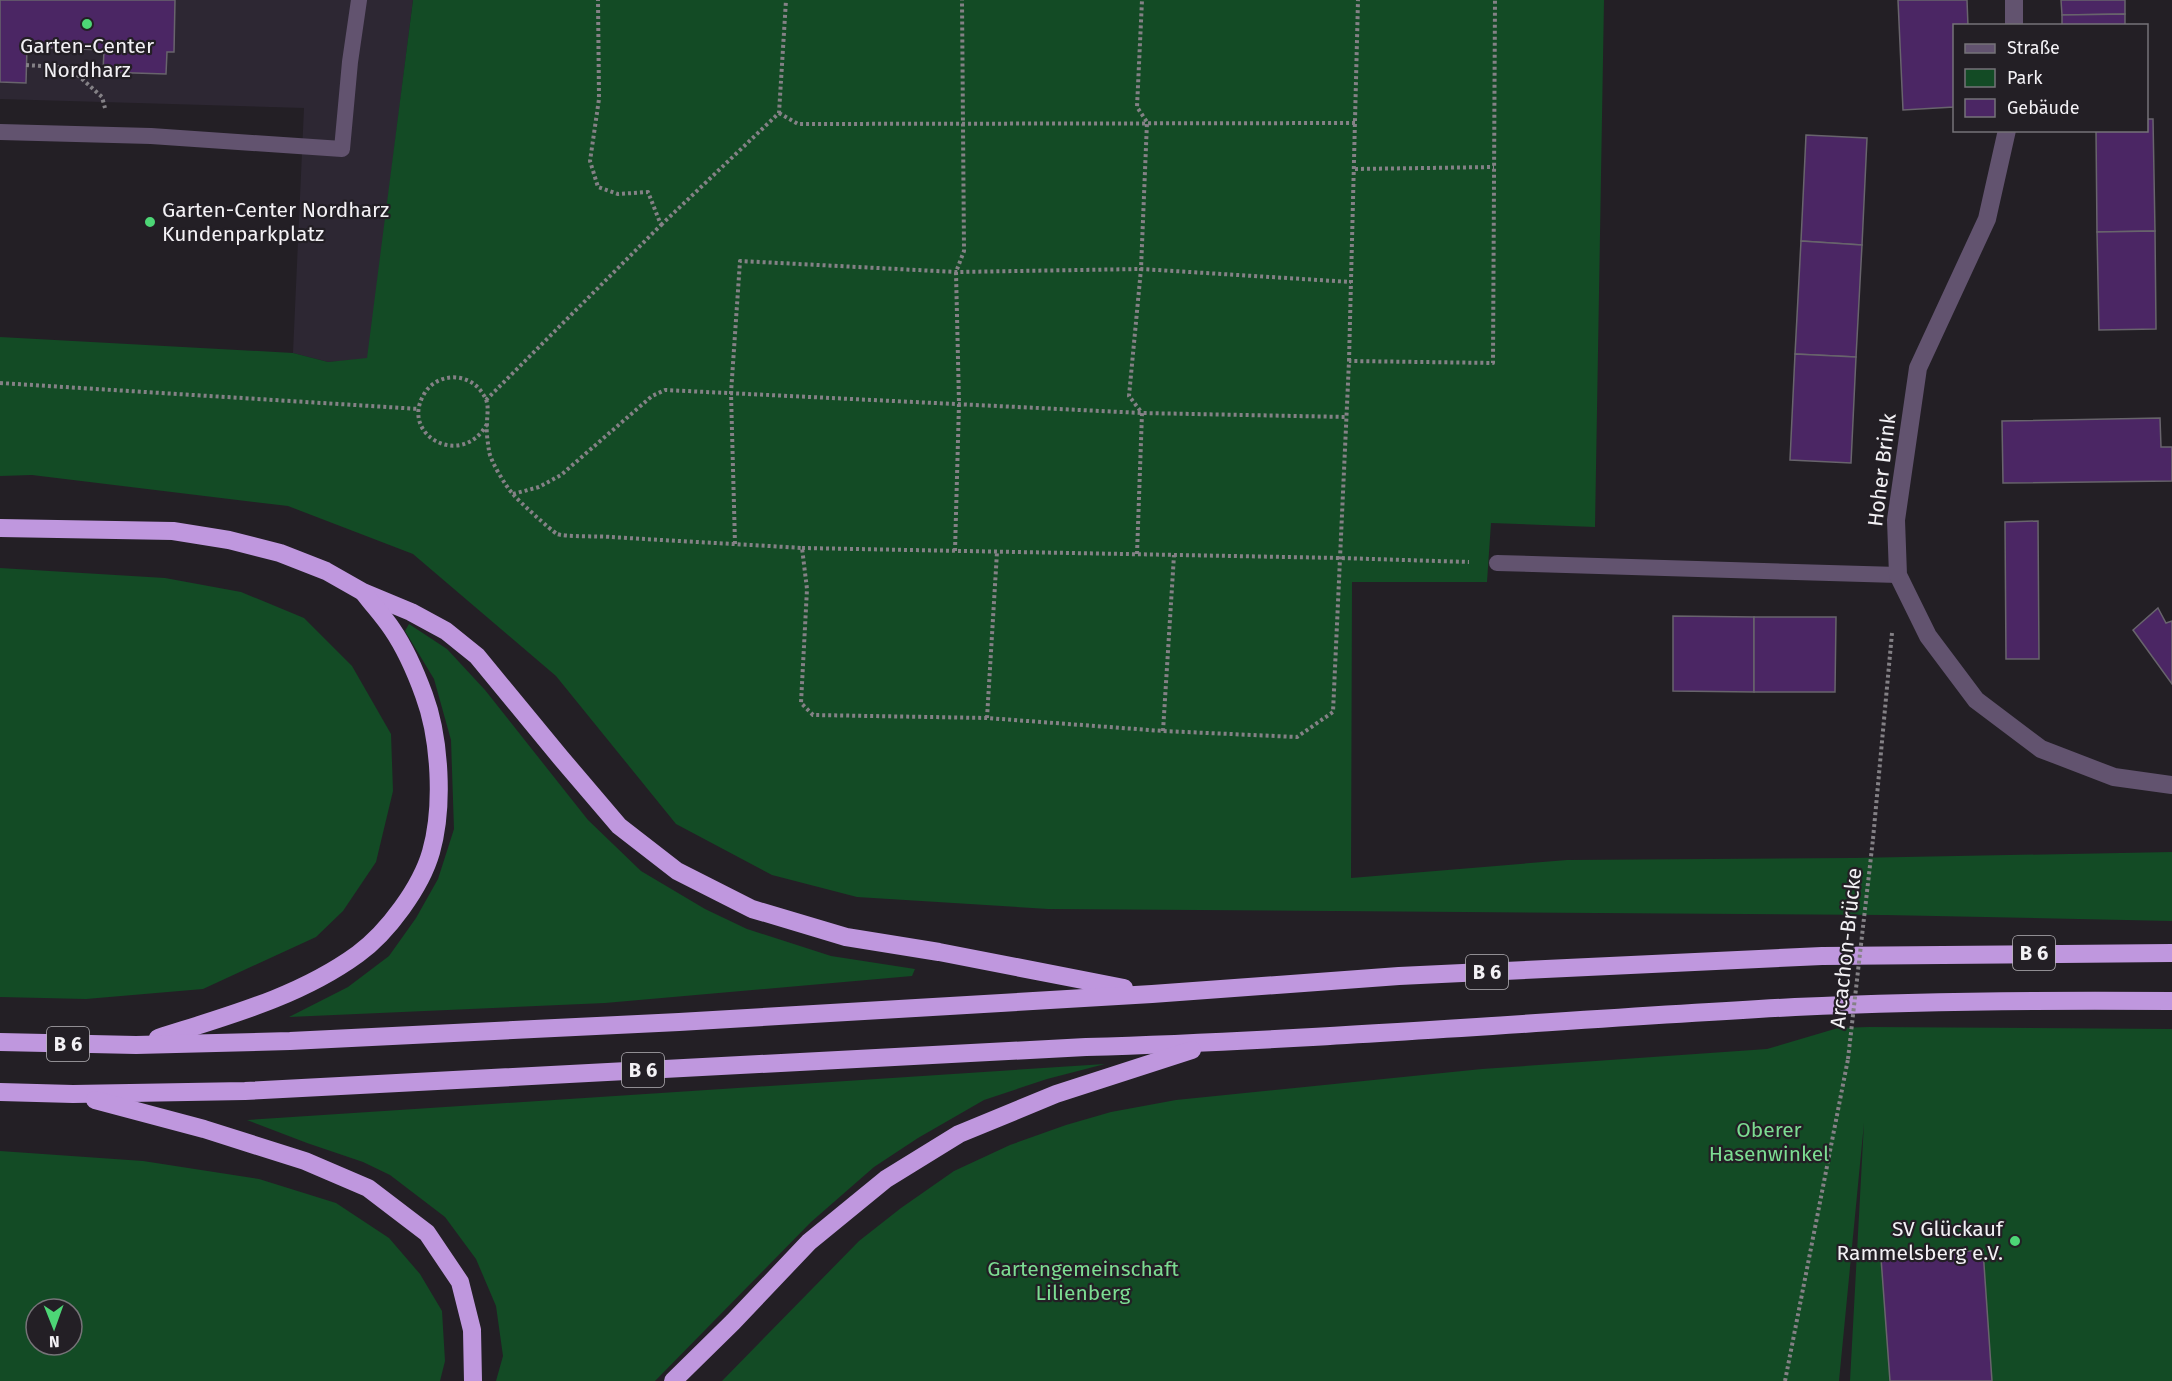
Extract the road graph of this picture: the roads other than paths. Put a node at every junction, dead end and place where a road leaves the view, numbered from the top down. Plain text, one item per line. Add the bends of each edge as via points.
1 (359, 0) edge
2 (2013, 0) edge
3 (2014, 24) edge
4 (0, 132) edge
5 (2007, 132) edge
6 (0, 528) edge
7 (1497, 563) road end
8 (1898, 575) junction
9 (363, 592) junction
10 (2172, 784) edge
11 (2172, 953) edge
12 (1152, 994) junction
13 (2172, 1001) edge
14 (0, 1042) edge
15 (1214, 1043) junction
16 (136, 1045) junction
17 (0, 1092) edge
18 (73, 1094) junction
19 (473, 1381) edge
20 (673, 1381) edge

1 - 4 lane via 342,149
2 - 3 street
5 - 8 street, Hoher Brink via 1987,219 1918,368 1896,520
6 - 9 highway via 173,531 229,540 327,571
7 - 8 lane
8 - 10 street, Hoher Brink via 1928,636 1976,700 2041,748 2114,777
9 - 12 highway via 446,631 477,656 619,826 677,871 741,904 846,937
9 - 16 highway via 393,630 410,662 436,737 437,818 431,852 421,876 384,931 334,971 287,994
11 - 12 highway, B 6 via 1822,956 1399,976
12 - 16 highway, B 6 via 668,1023
13 - 15 highway, B 6 via 1796,1007
14 - 16 highway, B 6
15 - 18 highway, B 6 via 245,1091
15 - 20 highway via 1045,1098 959,1134 886,1179 809,1242
17 - 18 highway, B 6
18 - 19 highway via 305,1161 368,1188 427,1233 460,1282 472,1330

